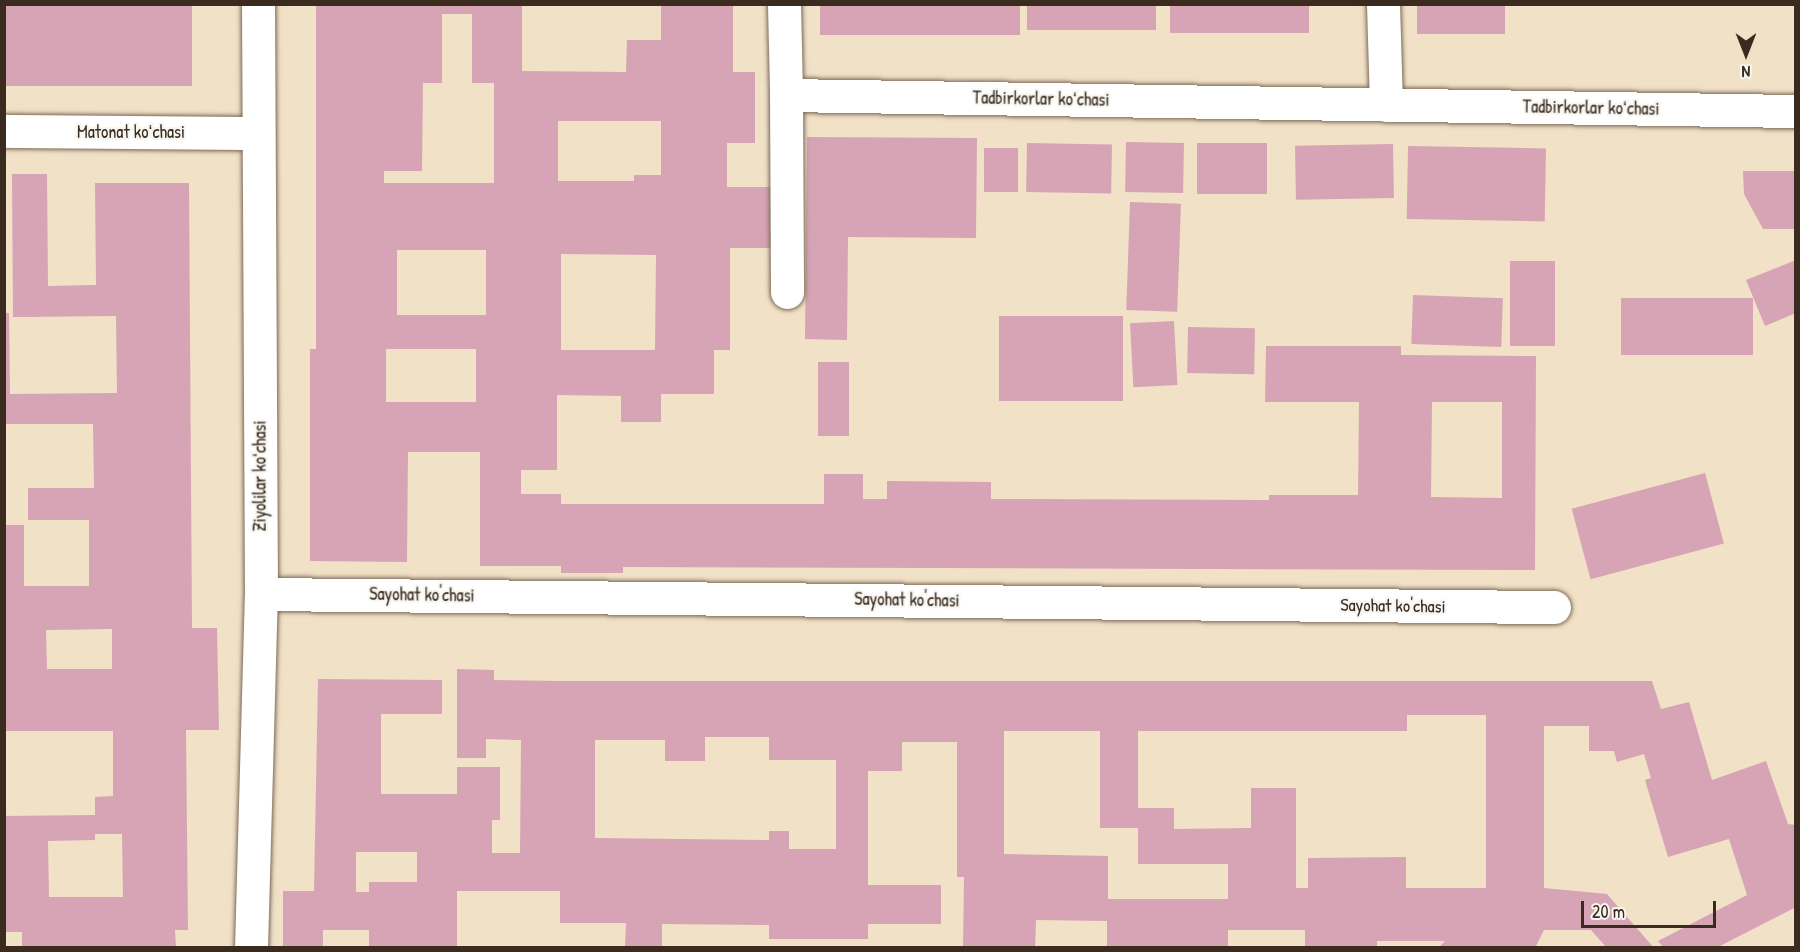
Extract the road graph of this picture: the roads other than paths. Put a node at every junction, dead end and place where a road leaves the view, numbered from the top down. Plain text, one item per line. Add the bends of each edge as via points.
1 (258, 4) edge
2 (784, 4) edge
3 (1383, 4) edge
4 (786, 95) junction
5 (1386, 105) junction
6 (1796, 111) edge
7 (4, 131) edge
8 (257, 133) junction
9 (788, 292) dead end
10 (261, 594) junction
11 (1554, 607) dead end
12 (251, 948) edge

1 - 8 street, Ziyolilar koʻchasi
2 - 4 street
3 - 5 street
4 - 5 street, Tadbirkorlar koʻchasi
4 - 9 street
5 - 6 street, Tadbirkorlar koʻchasi
7 - 8 street, Matonat koʻchasi
8 - 10 street, Ziyolilar koʻchasi
10 - 11 street, Sayohat ko'chasi
10 - 12 street, Ziyolilar koʻchasi

